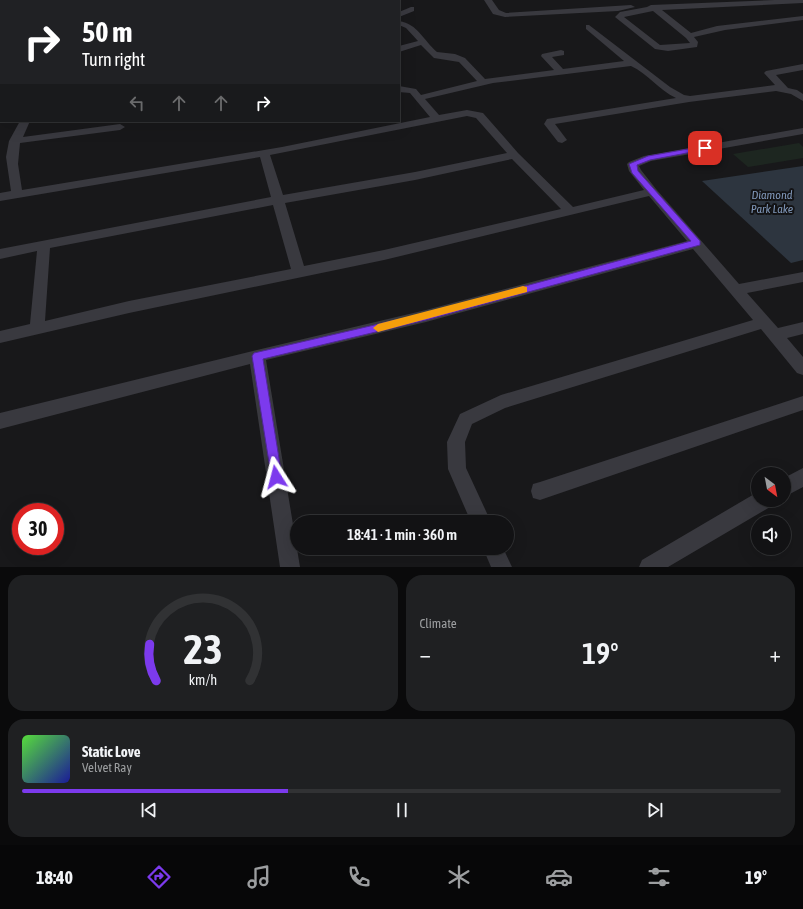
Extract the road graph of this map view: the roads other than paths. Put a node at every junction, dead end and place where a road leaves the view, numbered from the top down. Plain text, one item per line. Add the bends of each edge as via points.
1 (488, 0) edge
2 (787, 1) edge
3 (803, 1) edge
4 (636, 3) edge
5 (655, 8) junction
6 (411, 9) dead end
7 (803, 12) edge
8 (803, 18) edge
9 (400, 20) edge
10 (589, 27) dead end
11 (725, 28) junction
12 (682, 29) junction
13 (689, 36) junction
14 (423, 42) junction
15 (400, 49) edge
16 (561, 53) dead end
17 (632, 63) junction
18 (803, 67) edge
19 (561, 72) junction
20 (483, 82) junction
21 (400, 89) edge
22 (784, 89) junction
23 (419, 98) junction
24 (803, 98) edge
25 (690, 99) junction
26 (436, 118) junction
27 (24, 122) edge
28 (120, 127) dead end
29 (803, 131) edge
30 (562, 140) dead end
31 (14, 141) junction
32 (264, 152) junction
33 (514, 155) junction
34 (652, 192) junction
35 (17, 194) junction
36 (0, 197) edge
37 (278, 201) junction
38 (569, 210) junction
39 (697, 243) junction
40 (44, 245) junction
41 (0, 254) edge
42 (299, 272) junction
43 (803, 277) edge
44 (737, 290) junction
45 (764, 322) junction
46 (803, 328) edge
47 (37, 329) junction
48 (775, 334) junction
49 (0, 337) edge
50 (257, 356) junction
51 (803, 368) edge
52 (803, 403) edge
53 (0, 421) edge
54 (803, 477) edge
55 (791, 484) edge
56 (540, 491) dead end
57 (751, 507) edge
58 (478, 515) edge
59 (496, 555) edge
60 (290, 567) edge
61 (502, 567) edge
62 (649, 567) edge

1 - 4 street via 496,12 505,15 618,9
2 - 3 street
2 - 5 street
2 - 7 street
4 - 5 street
5 - 12 street
5 - 13 street via 619,17 658,47 694,44
6 - 9 street
8 - 11 street
9 - 14 street via 411,27
10 - 17 street
11 - 12 street
11 - 13 street
12 - 13 street
14 - 15 street
14 - 20 street via 431,52 442,58 457,57 463,60
16 - 19 street via 546,56
17 - 19 street
17 - 25 street via 678,98
18 - 22 street via 769,73
19 - 20 street
20 - 23 street
21 - 23 street via 413,91
22 - 24 street
22 - 25 street
23 - 26 street
25 - 30 street via 551,120 549,124
26 - 32 street
26 - 33 street via 467,113 479,115
27 - 31 street
28 - 31 street
29 - 34 street via 640,160 633,164 635,171
31 - 35 street via 11,164
32 - 35 street
32 - 37 street
33 - 37 street
33 - 38 street
34 - 38 street
34 - 39 street
35 - 36 street
37 - 40 street
37 - 42 street
38 - 42 street via 384,255
39 - 44 street
39 - 50 street via 426,316
40 - 41 street
40 - 47 street
42 - 47 street
43 - 44 street
44 - 45 street
45 - 48 street
45 - 58 street via 501,402 466,419 456,442 458,469
46 - 48 street
47 - 49 street
48 - 51 street
50 - 53 street
50 - 60 street
52 - 56 street
54 - 55 street
57 - 62 street
59 - 61 street

